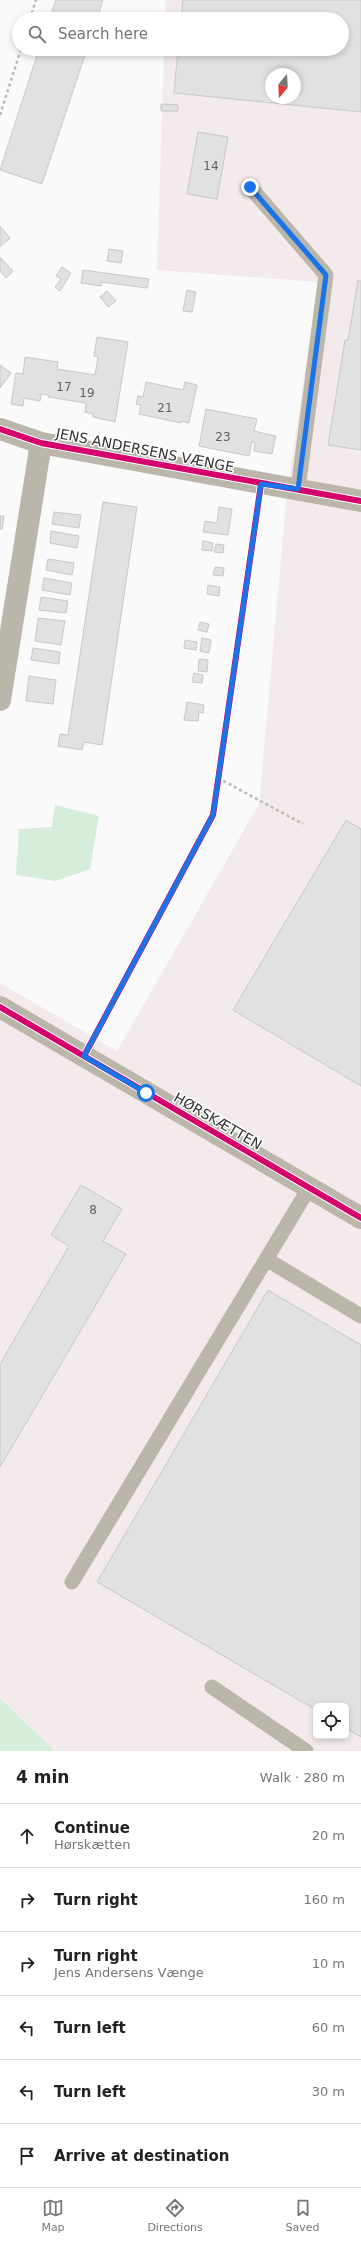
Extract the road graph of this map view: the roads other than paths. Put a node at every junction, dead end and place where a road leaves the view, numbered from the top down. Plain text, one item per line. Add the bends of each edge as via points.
1 (250, 187) dead end
2 (0, 429) edge
3 (41, 443) junction
4 (293, 488) junction
5 (361, 501) edge
6 (0, 700) edge
7 (0, 1007) edge
8 (309, 1188) junction
9 (361, 1218) edge
10 (266, 1259) junction
11 (361, 1316) edge
12 (72, 1582) dead end
13 (212, 1687) dead end
14 (306, 1751) edge

1 - 4 lane via 326,275
2 - 3 street, JENS ANDERSENS VÆNGE
3 - 4 street, JENS ANDERSENS VÆNGE
3 - 6 street, JENS ANDERSENS VÆNGE
4 - 5 street, JENS ANDERSENS VÆNGE
7 - 8 street, HØRSKÆTTEN
8 - 9 street, HØRSKÆTTEN
8 - 10 lane
10 - 11 lane
10 - 12 lane
13 - 14 lane

